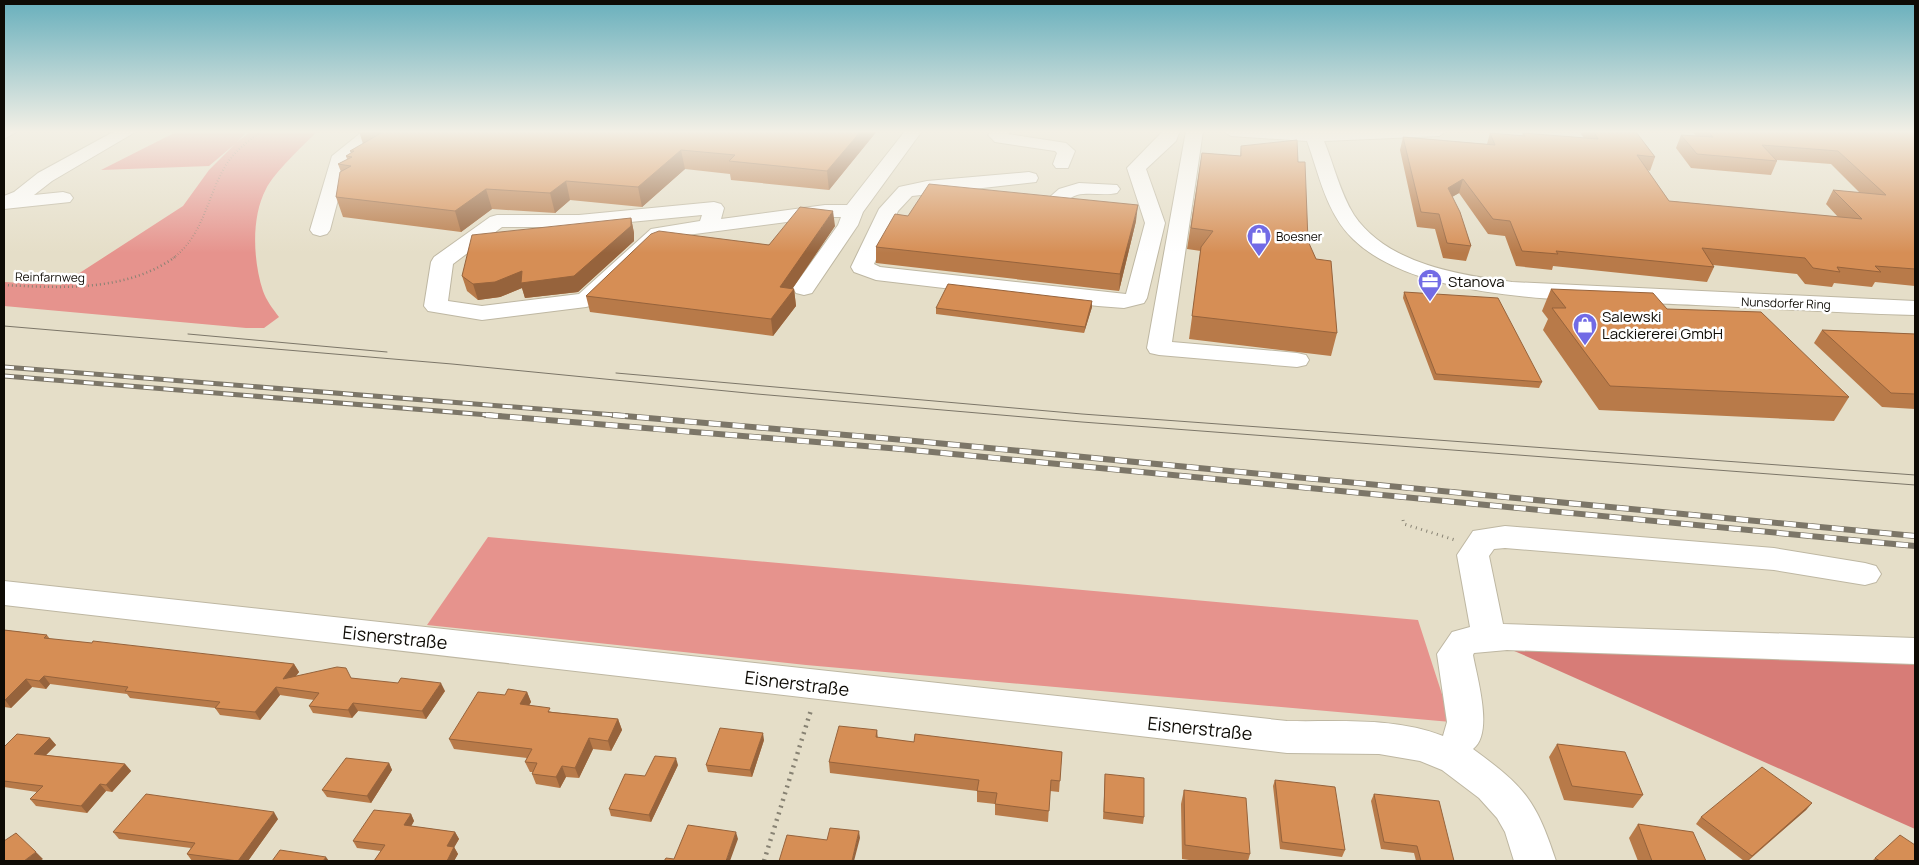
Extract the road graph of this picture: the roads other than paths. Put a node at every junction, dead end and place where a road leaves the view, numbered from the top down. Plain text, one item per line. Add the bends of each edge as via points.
1 (56, 171) edge
2 (337, 171) edge
3 (884, 171) edge
4 (1137, 171) edge
5 (1188, 171) edge
6 (1327, 171) edge
7 (1029, 178) dead end
8 (964, 184) junction
9 (1110, 189) dead end
10 (63, 198) dead end
11 (1002, 198) edge
12 (4, 203) edge
13 (1103, 207) edge
14 (853, 211) junction
15 (4, 212) edge
16 (28, 216) dead end
17 (710, 226) junction
18 (320, 230) dead end
19 (804, 288) dead end
20 (1915, 308) edge
21 (1296, 360) dead end
22 (1866, 574) dead end
23 (4, 593) edge
24 (1489, 638) junction
25 (1915, 651) edge
26 (1462, 738) dead end
27 (1535, 861) edge

1 - 12 street via 21,196
2 - 18 street
3 - 14 street
4 - 8 street via 1143,211 1155,223 1136,298 1124,301 876,273 862,268 889,209 900,194 912,189
5 - 21 street via 1159,348
6 - 20 street, Nunsdorfer Ring via 1347,220 1378,250 1429,272 1512,289
7 - 8 street
8 - 11 street via 986,196
9 - 13 street via 1075,188 1045,203
10 - 12 street
14 - 17 street
14 - 19 street via 848,225
15 - 16 street
17 - 17 street via 658,233 586,300 482,313 436,306 442,262 497,221 579,222 714,208
22 - 24 street via 1774,558 1505,537 1484,539 1473,555
23 - 27 street, Eisnerstraße via 1287,737 1379,738 1424,745 1456,758 1493,786 1511,805 1524,826
24 - 25 street
24 - 26 street via 1464,641 1455,654 1466,722

